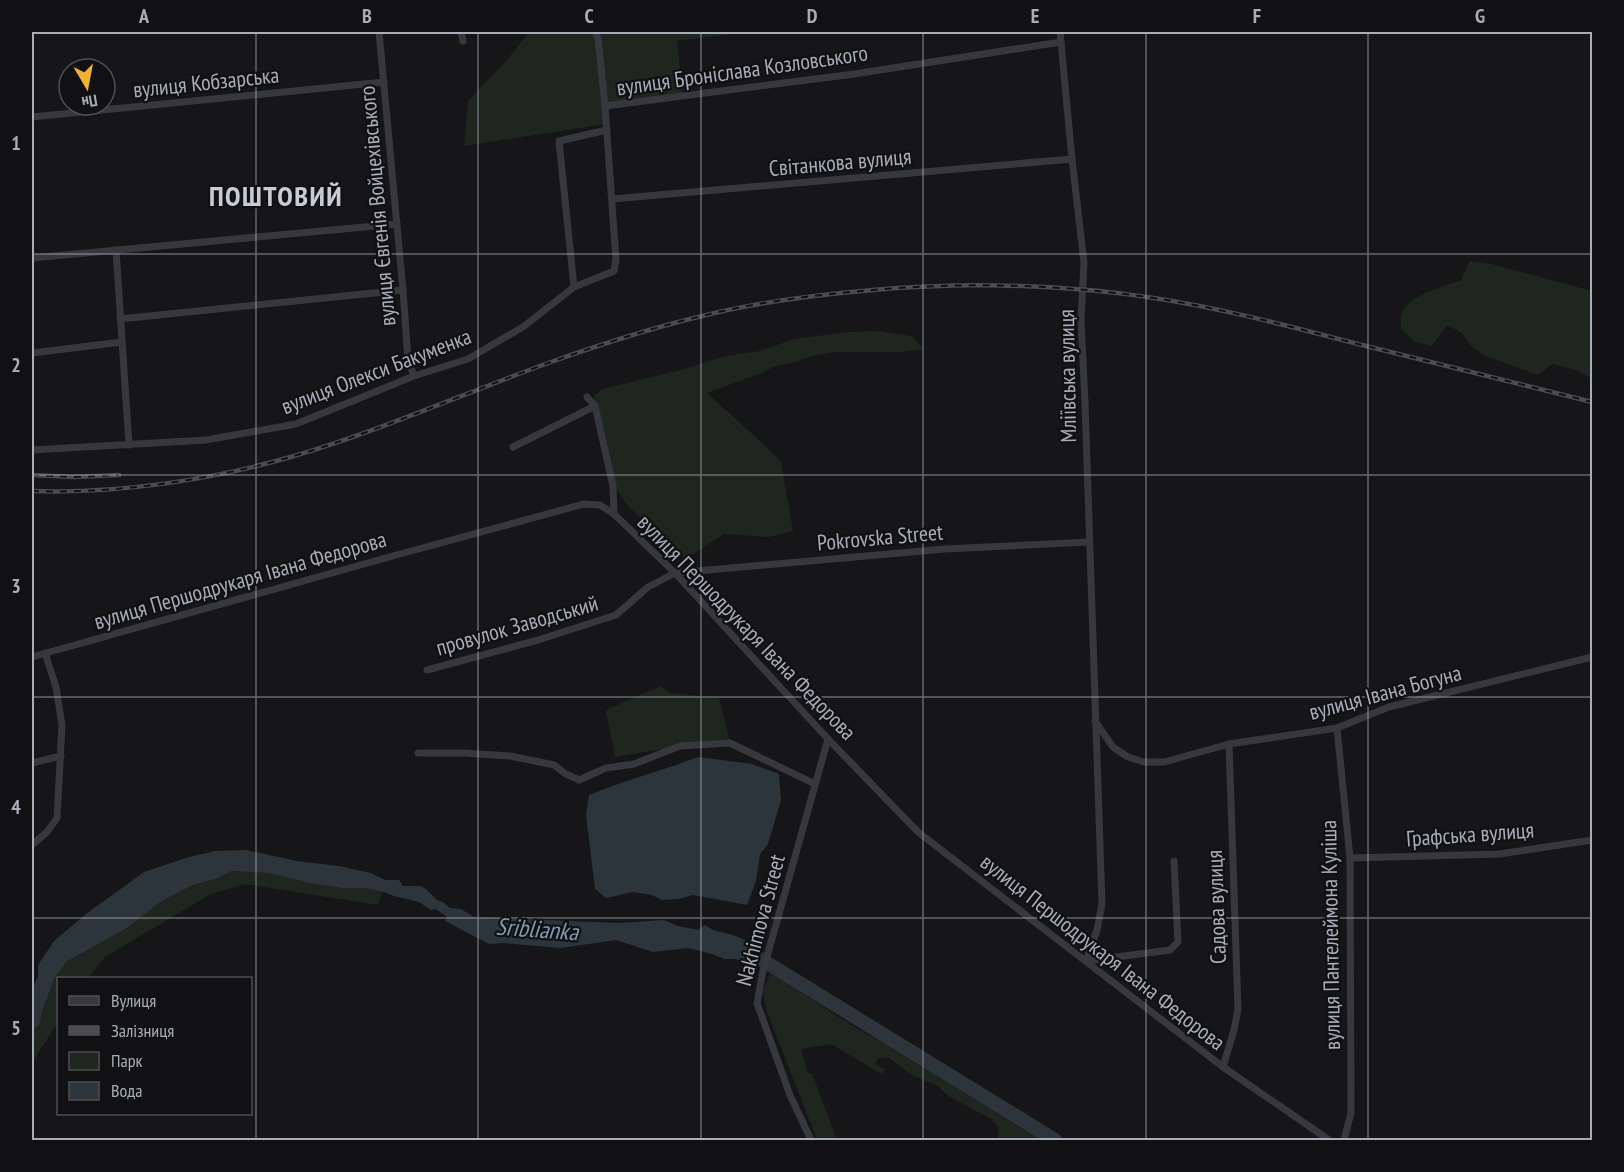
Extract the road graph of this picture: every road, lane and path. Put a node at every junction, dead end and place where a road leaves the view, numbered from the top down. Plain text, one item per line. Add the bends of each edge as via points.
1 (379, 32) edge
2 (461, 32) edge
3 (595, 32) edge
4 (1060, 32) edge
5 (463, 41) dead end
6 (1061, 42) junction
7 (384, 82) junction
8 (605, 106) junction
9 (32, 117) edge
10 (607, 130) junction
11 (1072, 159) junction
12 (612, 200) junction
13 (397, 224) junction
14 (116, 250) junction
15 (32, 258) edge
16 (574, 287) junction
17 (403, 290) junction
18 (120, 319) junction
19 (122, 342) junction
20 (32, 353) edge
21 (414, 376) junction
22 (587, 397) dead end
23 (595, 406) junction
24 (129, 445) junction
25 (513, 447) dead end
26 (32, 450) edge
27 (614, 514) junction
28 (1089, 542) junction
29 (675, 573) junction
30 (45, 653) junction
31 (32, 657) edge
32 (1593, 657) edge
33 (427, 670) dead end
34 (1095, 721) junction
35 (1337, 728) junction
36 (828, 739) junction
37 (1229, 744) junction
38 (418, 753) dead end
39 (61, 756) junction
40 (32, 763) edge
41 (815, 784) junction
42 (1593, 840) edge
43 (32, 845) edge
44 (1350, 858) junction
45 (1174, 861) dead end
46 (1086, 961) junction
47 (1223, 1067) junction
48 (811, 1140) edge
49 (1329, 1140) edge
50 (1344, 1140) edge

1 - 7 street, вулиця Євгенія Войцехівського
2 - 5 street
3 - 8 street, вулиця Олекси Бакуменка
4 - 6 street, Мліївська вулиця
6 - 8 street, вулиця Броніслава Козловського
6 - 11 street, Мліївська вулиця
7 - 9 street, вулиця Кобзарська
7 - 13 street, вулиця Євгенія Войцехівського
8 - 10 street, вулиця Олекси Бакуменка
10 - 12 street, вулиця Олекси Бакуменка
10 - 16 street via 559,141
11 - 12 street, Світанкова вулиця
11 - 28 street, Мліївська вулиця via 1084,263 1081,319
12 - 16 street, вулиця Олекси Бакуменка via 614,271
13 - 14 street
13 - 17 street, вулиця Євгенія Войцехівського
14 - 15 street
14 - 18 street
16 - 21 street, вулиця Олекси Бакуменка via 523,327 468,359
17 - 18 street
17 - 21 street, вулиця Євгенія Войцехівського via 408,360
18 - 19 street
19 - 20 street
19 - 24 street
21 - 24 street, вулиця Олекси Бакуменка via 296,424 206,440
22 - 23 street
23 - 25 street
23 - 27 street via 613,486
24 - 26 street, вулиця Олекси Бакуменка
27 - 29 street, вулиця Першодрукаря Івана Федорова
27 - 30 street, вулиця Першодрукаря Івана Федорова via 600,505 584,504
28 - 29 street, Pokrovska Street via 945,549
28 - 34 street, Мліївська вулиця
29 - 33 street, провулок Заводський via 648,587 616,615
29 - 36 street, вулиця Першодрукаря Івана Федорова
30 - 31 street, вулиця Першодрукаря Івана Федорова
30 - 39 street via 62,725
32 - 35 street, вулиця Івана Богуна via 1389,707
34 - 37 street, вулиця Івана Богуна via 1113,747 1144,762 1164,762
34 - 46 street via 1102,904
35 - 37 street, вулиця Івана Богуна
35 - 44 street, вулиця Пантелеймона Куліша
36 - 41 street, Nakhimova Street
36 - 46 street, вулиця Першодрукаря Івана Федорова via 918,832
37 - 47 street, Садова вулиця via 1238,1009
38 - 41 street via 521,758 554,765 579,780 680,746 730,743
39 - 40 street
39 - 43 street via 57,818
41 - 48 street, Nakhimova Street via 757,1002 790,1095
42 - 44 street, Графська вулиця via 1500,854
44 - 50 street, вулиця Пантелеймона Куліша via 1351,1113
45 - 46 street via 1178,942 1170,950
46 - 47 street, вулиця Першодрукаря Івана Федорова
47 - 49 street, вулиця Першодрукаря Івана Федорова

